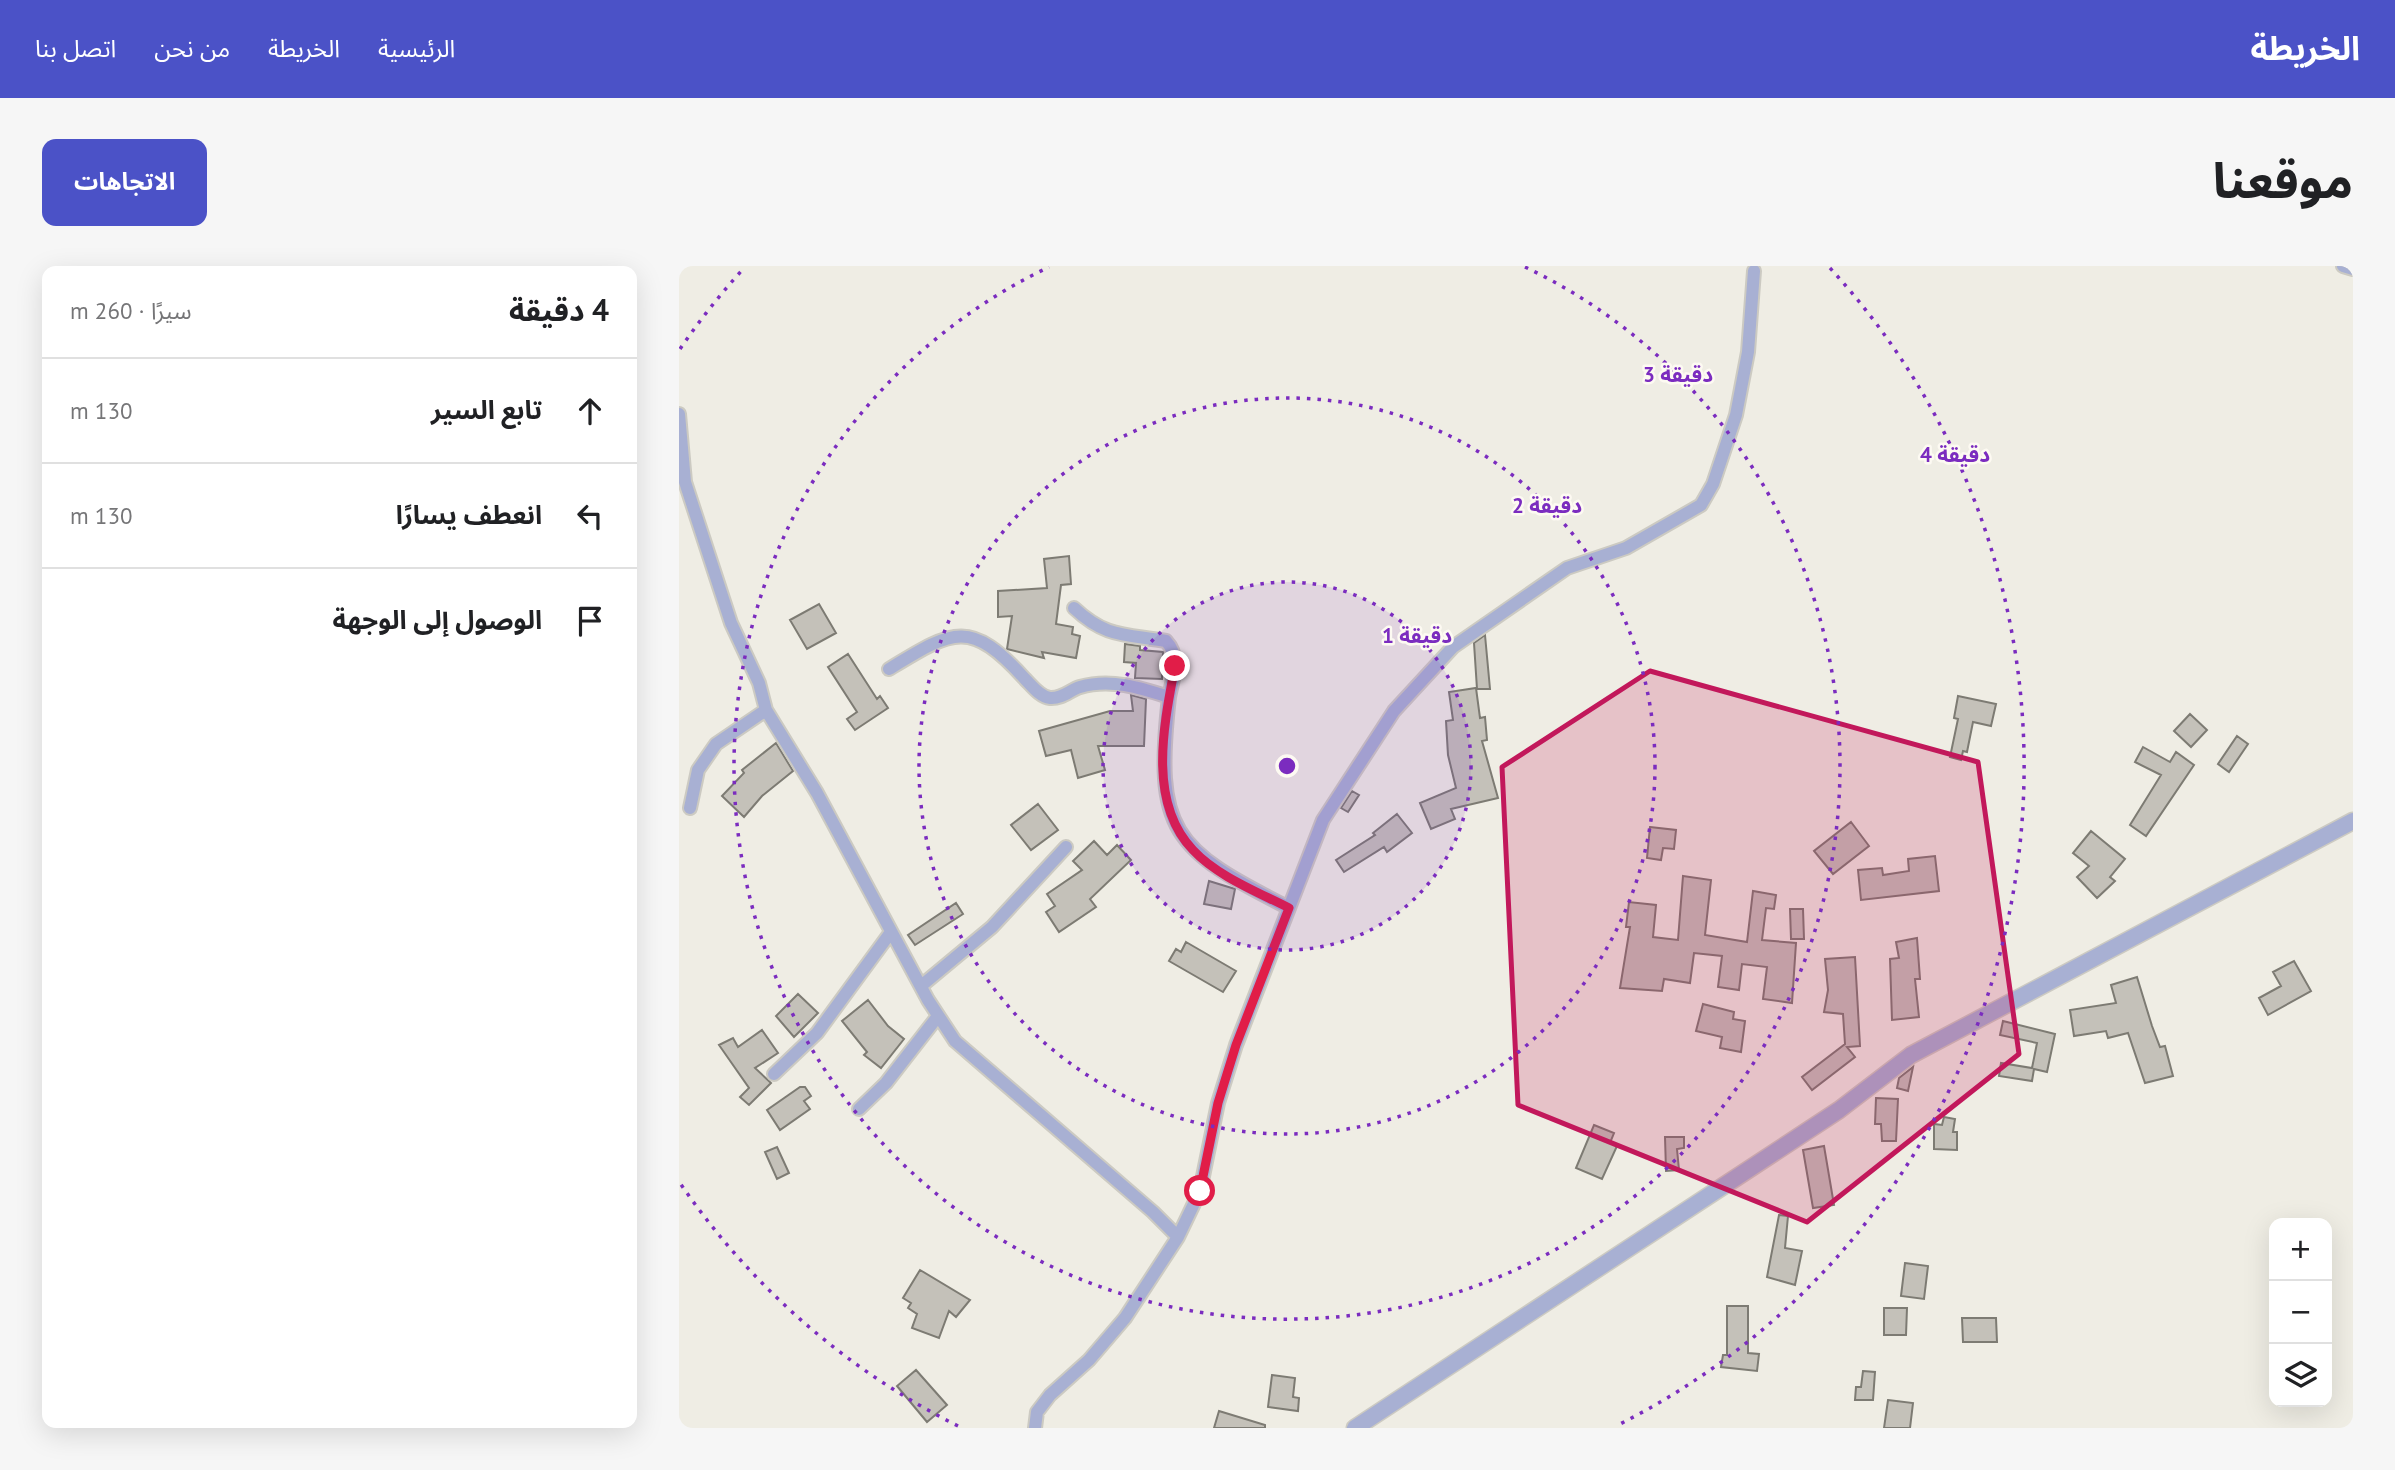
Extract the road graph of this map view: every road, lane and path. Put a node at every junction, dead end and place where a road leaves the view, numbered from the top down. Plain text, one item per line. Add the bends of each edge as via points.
1 (2343, 266) edge
2 (2353, 269) edge
3 (1754, 271) dead end
4 (679, 414) edge
5 (1074, 608) dead end
6 (889, 669) dead end
7 (1169, 698) junction
8 (766, 710) junction
9 (690, 808) dead end
10 (2353, 821) edge
11 (1066, 847) dead end
12 (1289, 908) junction
13 (891, 932) junction
14 (921, 986) junction
15 (938, 1016) junction
16 (774, 1074) dead end
17 (859, 1109) dead end
18 (1178, 1237) junction
19 (1035, 1428) edge
20 (1355, 1428) edge

1 - 2 street
3 - 12 street via 1748,352 1735,415 1713,484 1701,505 1626,548 1567,568 1453,648 1394,711 1351,773 1323,820
4 - 8 street via 685,482 730,623 759,683
5 - 7 street via 1093,626 1113,635 1166,640 1173,648 1175,666
6 - 7 street via 934,641 954,635 980,639 1049,698 1079,687 1110,684
7 - 12 street via 1163,756 1165,794 1179,832 1193,851 1226,874
8 - 9 street via 716,744 698,770
8 - 13 street via 817,793
10 - 20 street via 1911,1055 1839,1110
11 - 14 street via 992,927
12 - 18 street via 1236,1045 1218,1103 1200,1191
13 - 14 street
13 - 16 street via 817,1033
14 - 15 street
15 - 17 street via 886,1083
15 - 18 street via 955,1041 999,1082
18 - 19 street via 1125,1318 1043,1403

